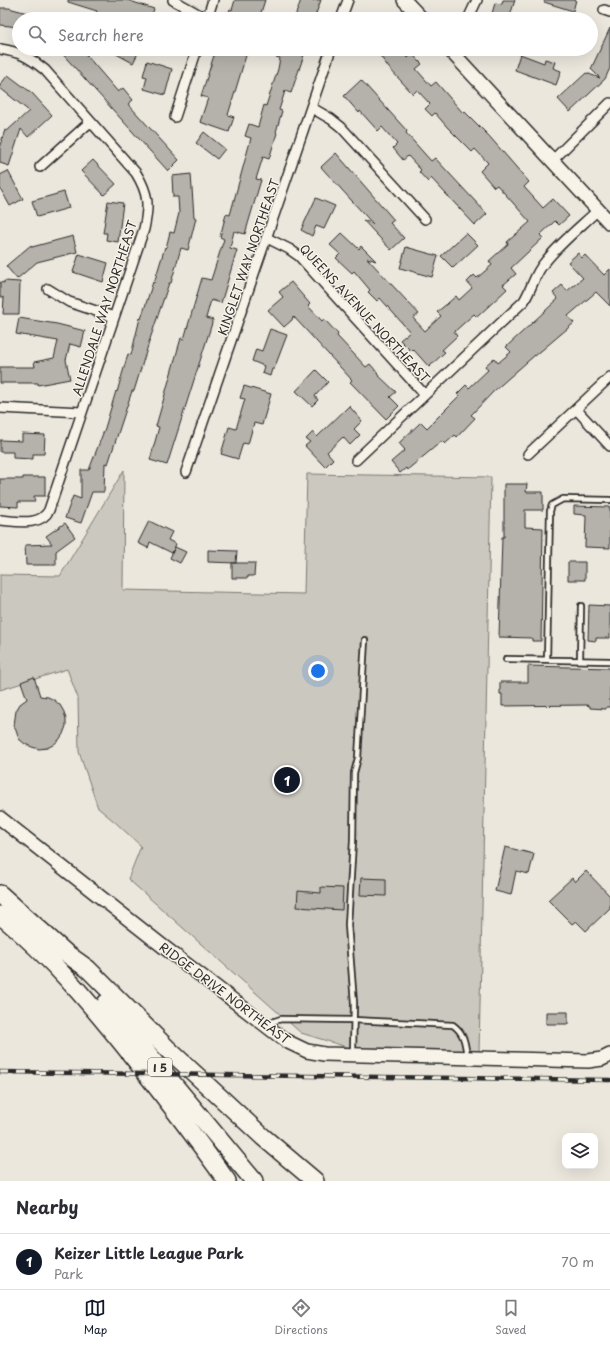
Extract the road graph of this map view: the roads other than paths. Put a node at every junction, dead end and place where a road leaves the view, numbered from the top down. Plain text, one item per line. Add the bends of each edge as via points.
1 (173, 0) edge
2 (214, 0) edge
3 (348, 0) edge
4 (404, 0) edge
5 (477, 0) edge
6 (194, 12) edge
7 (210, 12) edge
8 (344, 12) edge
9 (415, 12) edge
10 (471, 12) edge
11 (0, 49) edge
12 (12, 51) edge
13 (25, 56) edge
14 (195, 56) edge
15 (330, 56) edge
16 (456, 56) edge
17 (610, 103) edge
18 (312, 108) junction
19 (175, 117) dead end
20 (90, 122) junction
21 (553, 160) junction
22 (40, 167) dead end
23 (598, 210) junction
24 (425, 219) dead end
25 (610, 223) edge
26 (267, 238) junction
27 (48, 289) dead end
28 (114, 317) junction
29 (610, 377) edge
30 (424, 394) junction
31 (0, 408) edge
32 (576, 409) junction
33 (82, 412) junction
34 (610, 446) edge
35 (528, 454) dead end
36 (356, 460) dead end
37 (186, 472) dead end
38 (610, 500) edge
39 (0, 520) edge
40 (582, 606) dead end
41 (365, 640) dead end
42 (506, 659) dead end
43 (547, 660) junction
44 (580, 660) junction
45 (610, 661) edge
46 (0, 818) edge
47 (0, 894) edge
48 (0, 916) edge
49 (67, 954) junction
50 (354, 1020) junction
51 (265, 1025) junction
52 (353, 1055) junction
53 (610, 1055) edge
54 (467, 1057) junction
55 (227, 1181) edge
56 (254, 1181) edge
57 (315, 1181) edge

1 - 6 street
2 - 7 street
3 - 8 street
4 - 9 street
5 - 10 street
11 - 12 street, ALLENDALE WAY NORTHEAST
13 - 20 street, ALLENDALE WAY NORTHEAST via 45,70
14 - 19 street
15 - 18 street, KINGLET WAY NORTHEAST
16 - 21 street
17 - 21 street
18 - 24 street via 331,118 341,127
18 - 26 street, KINGLET WAY NORTHEAST
20 - 22 street
20 - 28 street, ALLENDALE WAY NORTHEAST via 136,173 147,198 144,230
21 - 23 street
23 - 25 street
23 - 30 street via 544,263 524,301
26 - 30 street, QUEENS AVENUE NORTHEAST via 299,256
26 - 37 street, KINGLET WAY NORTHEAST
27 - 28 street via 69,302
28 - 33 street, ALLENDALE WAY NORTHEAST
29 - 32 street
30 - 36 street
31 - 33 street
32 - 34 street
32 - 35 street
33 - 39 street, ALLENDALE WAY NORTHEAST via 46,516 33,521
38 - 43 lane via 564,499 552,505 550,510
40 - 44 lane
41 - 50 lane via 358,758 354,773 348,925
42 - 43 lane
43 - 44 lane
44 - 45 lane
46 - 51 street, RIDGE DRIVE NORTHEAST
47 - 49 highway
48 - 55 highway via 56,966 96,1010
49 - 56 highway, I 5 via 82,976 120,1018
49 - 57 highway via 88,969 168,1049 263,1137
50 - 51 lane via 281,1019
50 - 52 lane
50 - 54 lane via 453,1025 464,1036
51 - 52 street, RIDGE DRIVE NORTHEAST via 307,1051
52 - 54 street, RIDGE DRIVE NORTHEAST
53 - 54 street, RIDGE DRIVE NORTHEAST via 602,1059 588,1060

